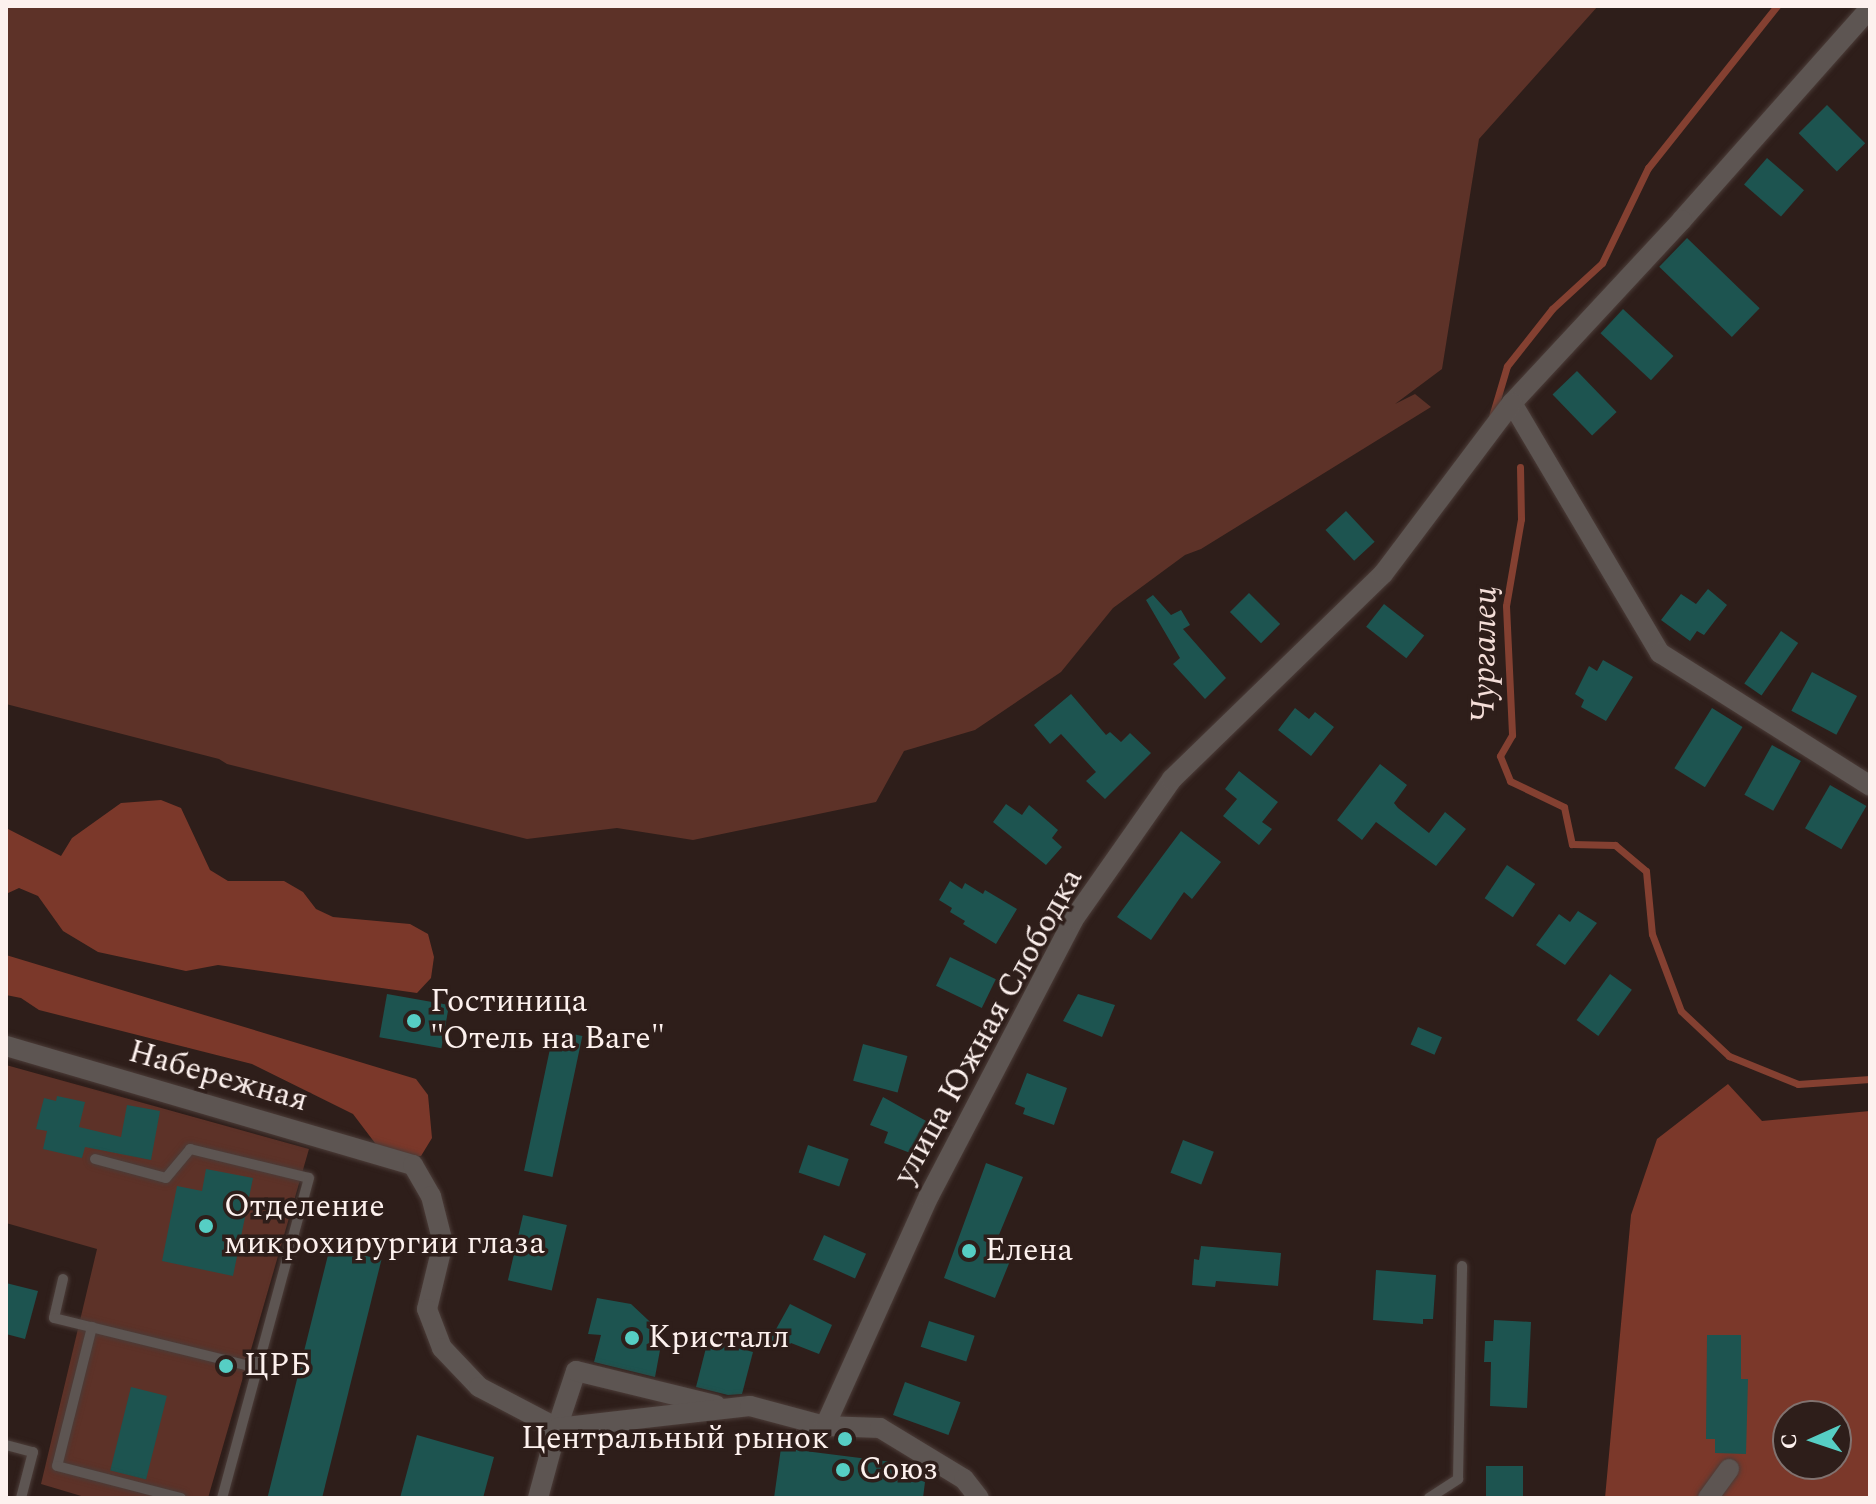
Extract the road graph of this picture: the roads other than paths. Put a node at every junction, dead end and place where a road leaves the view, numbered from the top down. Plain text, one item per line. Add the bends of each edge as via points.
1 (1870, 8) edge
2 (1512, 403) junction
3 (1870, 786) edge
4 (6, 1046) edge
5 (95, 1159) dead end
6 (1462, 1266) dead end
7 (63, 1279) dead end
8 (92, 1327) junction
9 (257, 1368) junction
10 (728, 1408) junction
11 (825, 1426) junction
12 (557, 1428) junction
13 (6, 1445) edge
14 (1729, 1469) dead end
15 (21, 1498) edge
16 (181, 1498) edge
17 (222, 1498) edge
18 (538, 1498) edge
19 (979, 1498) edge
20 (1429, 1498) edge
21 (1708, 1498) edge

1 - 2 street, улица Южная Слободка
2 - 3 street via 1660,653
2 - 11 street, улица Южная Слободка via 1383,574 1172,779 1073,920 929,1196
4 - 12 street, Набережная via 413,1165 431,1196 443,1243 427,1309 442,1348 479,1387
5 - 9 lane via 166,1178 190,1149 309,1178
6 - 20 lane via 1458,1479
7 - 8 lane via 54,1318
8 - 9 lane
8 - 16 lane via 57,1466
9 - 17 lane
10 - 11 street via 750,1406
10 - 12 street
10 - 12 street via 576,1371
11 - 19 street via 880,1428 964,1479
12 - 18 street
13 - 15 lane via 33,1452
14 - 21 street

